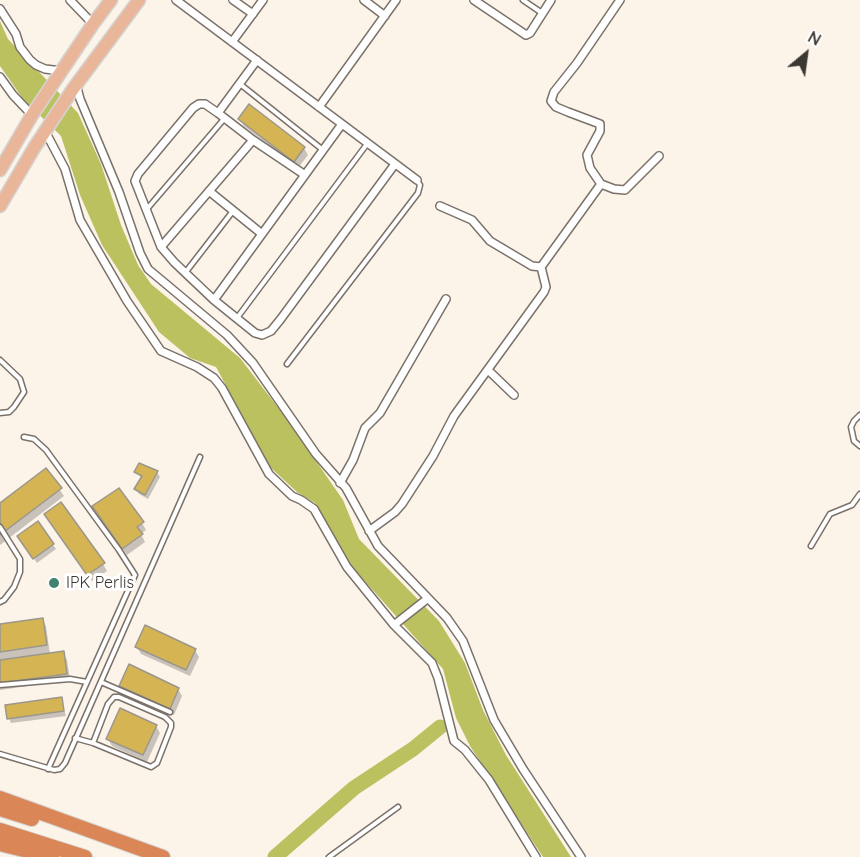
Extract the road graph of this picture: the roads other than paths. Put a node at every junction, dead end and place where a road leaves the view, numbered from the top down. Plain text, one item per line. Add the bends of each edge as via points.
1 (70, 0) edge
2 (111, 0) edge
3 (139, 0) edge
4 (176, 0) edge
5 (233, 0) edge
6 (263, 0) edge
7 (364, 0) edge
8 (396, 0) edge
9 (474, 0) edge
10 (524, 0) edge
11 (551, 0) edge
12 (620, 0) edge
13 (0, 9) edge
14 (542, 13) junction
15 (253, 14) junction
16 (385, 16) junction
17 (93, 24) junction
18 (232, 42) junction
19 (257, 60) junction
20 (60, 74) junction
21 (0, 77) edge
22 (239, 84) junction
23 (74, 86) junction
24 (319, 107) junction
25 (34, 113) junction
26 (218, 113) junction
27 (225, 119) junction
28 (342, 124) junction
29 (47, 128) junction
30 (253, 140) junction
31 (368, 143) junction
32 (324, 150) junction
33 (659, 156) dead end
34 (395, 164) junction
35 (0, 170) edge
36 (305, 175) junction
37 (417, 180) joint
38 (601, 184) junction
39 (209, 191) junction
40 (0, 206) edge
41 (440, 206) dead end
42 (146, 210) junction
43 (233, 211) junction
44 (262, 234) junction
45 (161, 247) junction
46 (541, 267) junction
47 (185, 273) junction
48 (446, 299) dead end
49 (214, 300) junction
50 (236, 318) junction
51 (0, 360) edge
52 (287, 364) dead end
53 (488, 370) junction
54 (514, 395) dead end
55 (0, 413) edge
56 (860, 415) edge
57 (24, 437) dead end
58 (860, 446) edge
59 (200, 457) dead end
60 (340, 483) junction
61 (860, 494) edge
62 (0, 527) edge
63 (369, 531) junction
64 (811, 546) dead end
65 (425, 601) junction
66 (0, 602) edge
67 (396, 623) junction
68 (101, 681) junction
69 (87, 682) junction
70 (0, 685) edge
71 (170, 712) dead end
72 (75, 738) junction
73 (93, 743) junction
74 (0, 754) edge
75 (48, 769) junction
76 (0, 798) edge
77 (398, 807) dead end
78 (0, 809) edge
79 (0, 830) edge
80 (0, 844) edge
81 (52, 857) edge
82 (85, 857) edge
83 (162, 857) edge
84 (329, 857) edge
85 (536, 857) edge
86 (581, 857) edge

1 - 17 street
2 - 17 main road
3 - 23 main road
4 - 18 street
5 - 15 street
6 - 15 street
7 - 16 street
8 - 16 street
9 - 14 street via 526,35
10 - 14 lane
11 - 14 street
12 - 38 street via 551,101 556,107 600,124 587,155
13 - 20 street via 30,60
15 - 18 street
16 - 24 street
17 - 20 main road
18 - 19 street
19 - 22 street
19 - 24 street
20 - 25 main road
21 - 25 street
22 - 26 street
22 - 32 lane
23 - 29 main road
23 - 60 street via 148,269 240,348
24 - 28 street
25 - 35 main road
26 - 27 street
26 - 42 street via 205,104 193,108 138,174 135,181
27 - 30 street
27 - 42 lane
28 - 31 street
28 - 32 street
29 - 40 main road
29 - 67 street via 65,169 80,220 161,351 214,378 269,474 291,496 314,509 347,567
30 - 36 street
30 - 39 street
31 - 34 street
31 - 50 lane
32 - 36 street
33 - 38 street via 625,190
34 - 37 street
34 - 50 street via 271,331 255,333
36 - 44 street
37 - 52 lane via 418,193
38 - 46 street
39 - 43 street
39 - 45 street
41 - 46 street via 472,220 490,241 532,266
42 - 45 street
43 - 44 street
43 - 47 lane
44 - 49 street
45 - 47 street
46 - 53 street via 544,292
47 - 49 street
48 - 60 street via 380,413 365,429
49 - 50 street
51 - 55 lane via 20,379 24,392 9,412
53 - 54 street
53 - 63 street via 454,416 402,504
56 - 58 lane via 851,434
57 - 69 lane via 39,441 134,573
59 - 68 lane
60 - 63 street
61 - 64 lane via 852,505 830,514
62 - 66 lane via 20,559 20,572 14,587
63 - 65 street
65 - 67 street
65 - 86 street via 447,618 463,641 494,720
67 - 85 street via 432,663 454,741 489,780
68 - 71 lane
68 - 72 lane
69 - 70 lane via 70,679
69 - 75 lane
72 - 73 lane
72 - 75 lane via 60,769
73 - 73 lane via 151,767 157,763 171,723 114,697
74 - 75 lane
76 - 83 highway
77 - 84 lane
78 - 83 highway
79 - 82 highway
80 - 81 highway

